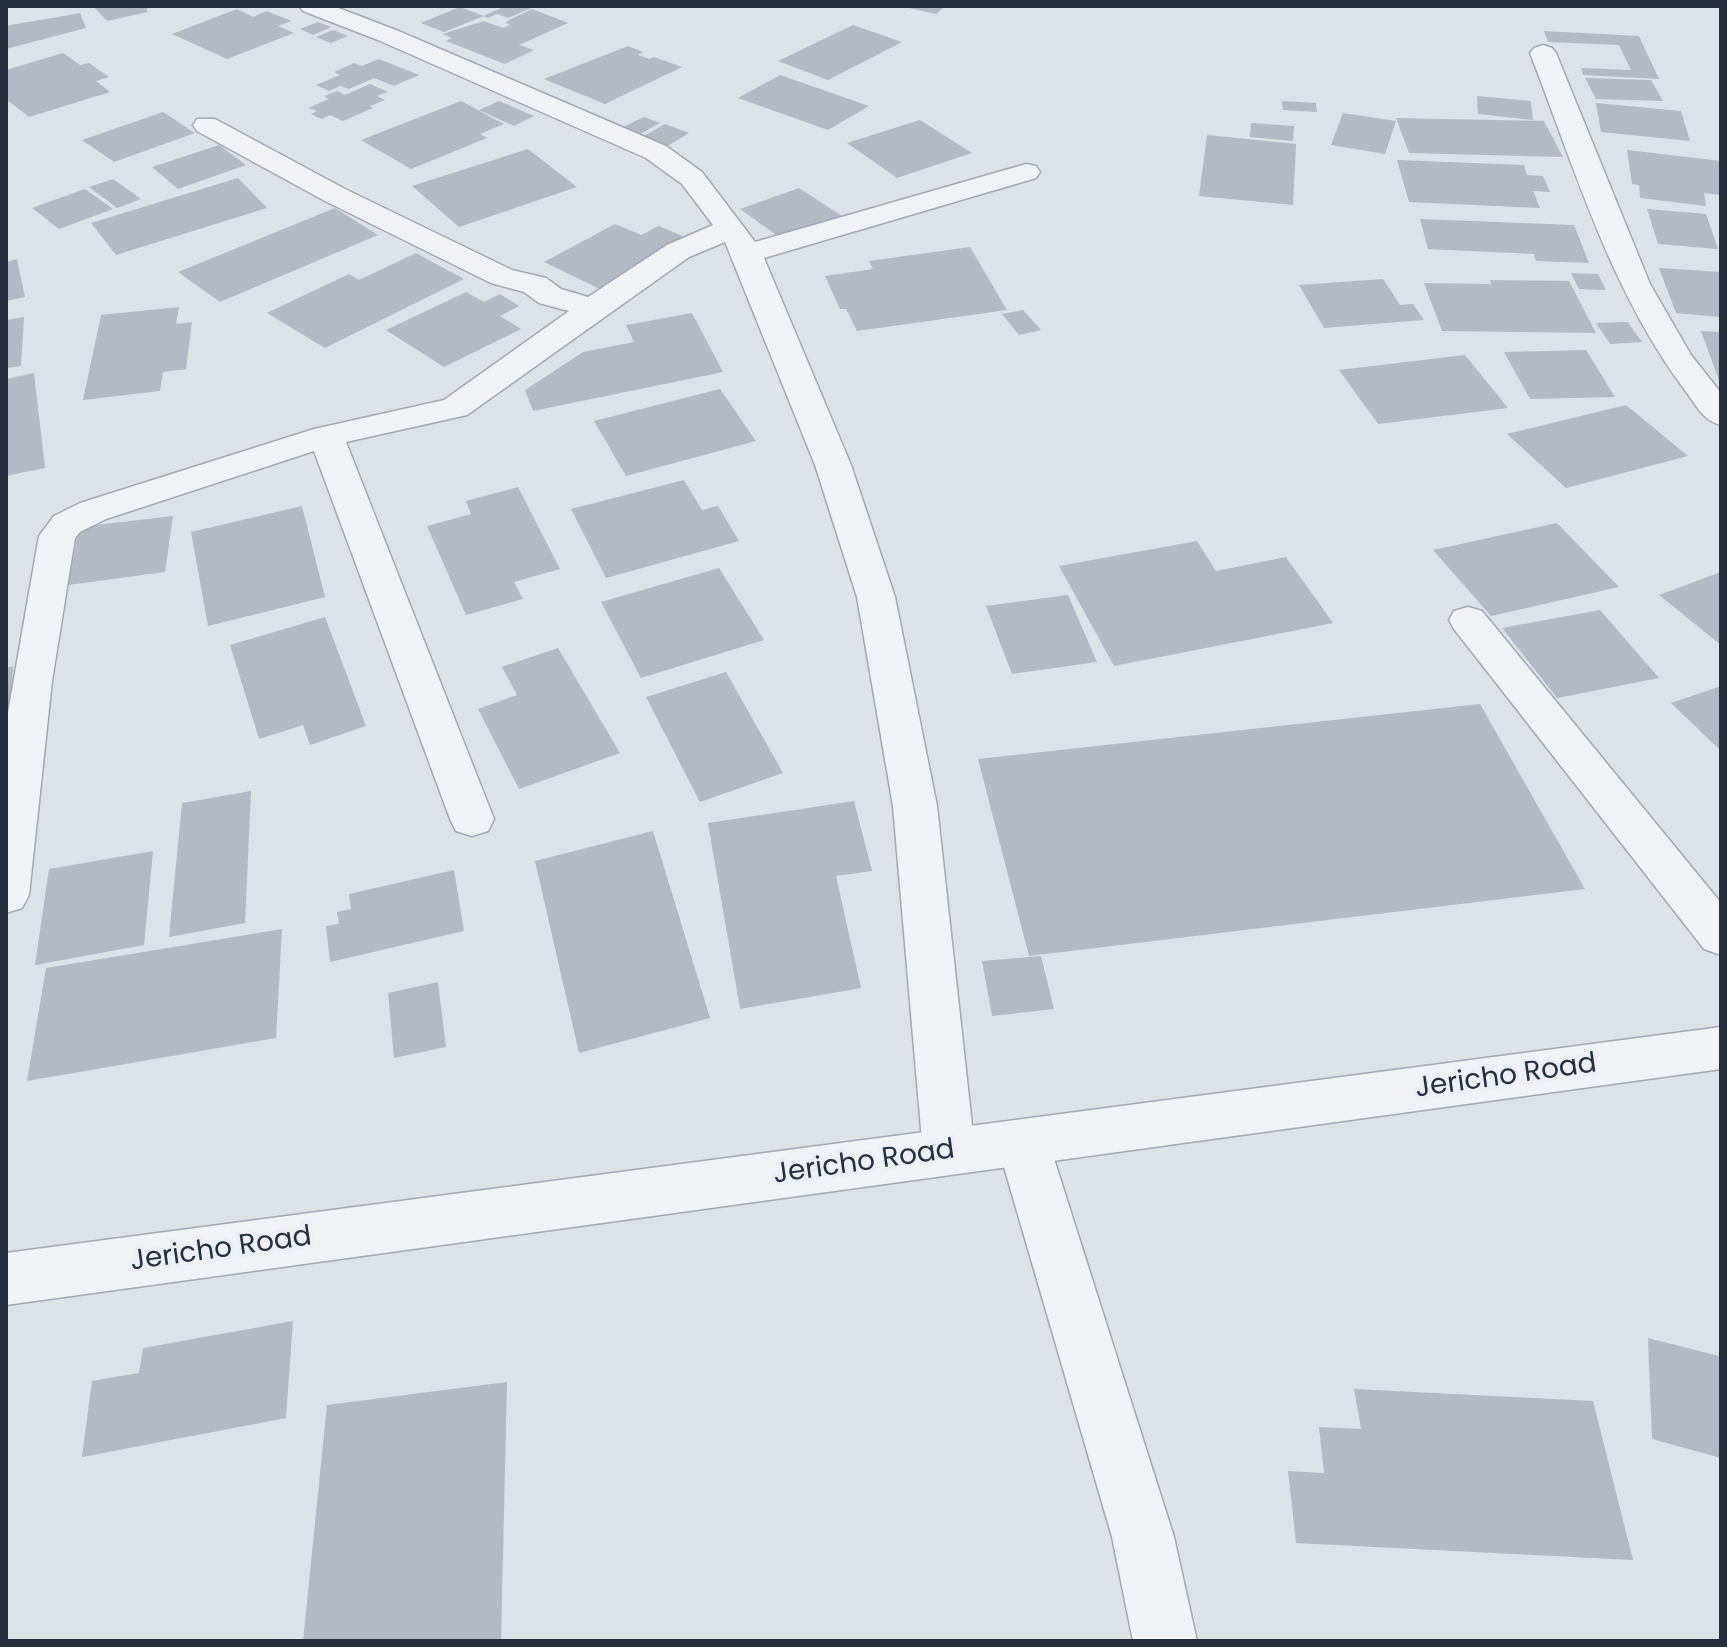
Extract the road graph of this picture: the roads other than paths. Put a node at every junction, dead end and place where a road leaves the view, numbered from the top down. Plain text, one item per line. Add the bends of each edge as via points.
1 (311, 6) edge
2 (1543, 53) dead end
3 (206, 125) dead end
4 (1026, 172) dead end
5 (739, 241) junction
6 (593, 308) junction
7 (1721, 415) edge
8 (326, 436) junction
9 (1468, 620) dead end
10 (472, 819) dead end
11 (6, 895) edge
12 (1721, 936) edge
13 (1721, 1048) edge
14 (1023, 1143) junction
15 (949, 1152) junction
16 (6, 1279) edge
17 (1165, 1641) edge

1 - 5 street via 656,152 692,178
2 - 7 street via 1635,284 1677,358
3 - 6 street via 502,277
4 - 5 street
5 - 6 street via 678,251
5 - 15 street via 833,465 876,597 915,806
6 - 8 street via 455,408
8 - 10 street
8 - 11 street via 93,511 67,524 57,536 32,681
9 - 12 street
13 - 14 street, Jericho Road
14 - 15 street, Jericho Road
14 - 17 street via 1143,1537
15 - 16 street, Jericho Road

